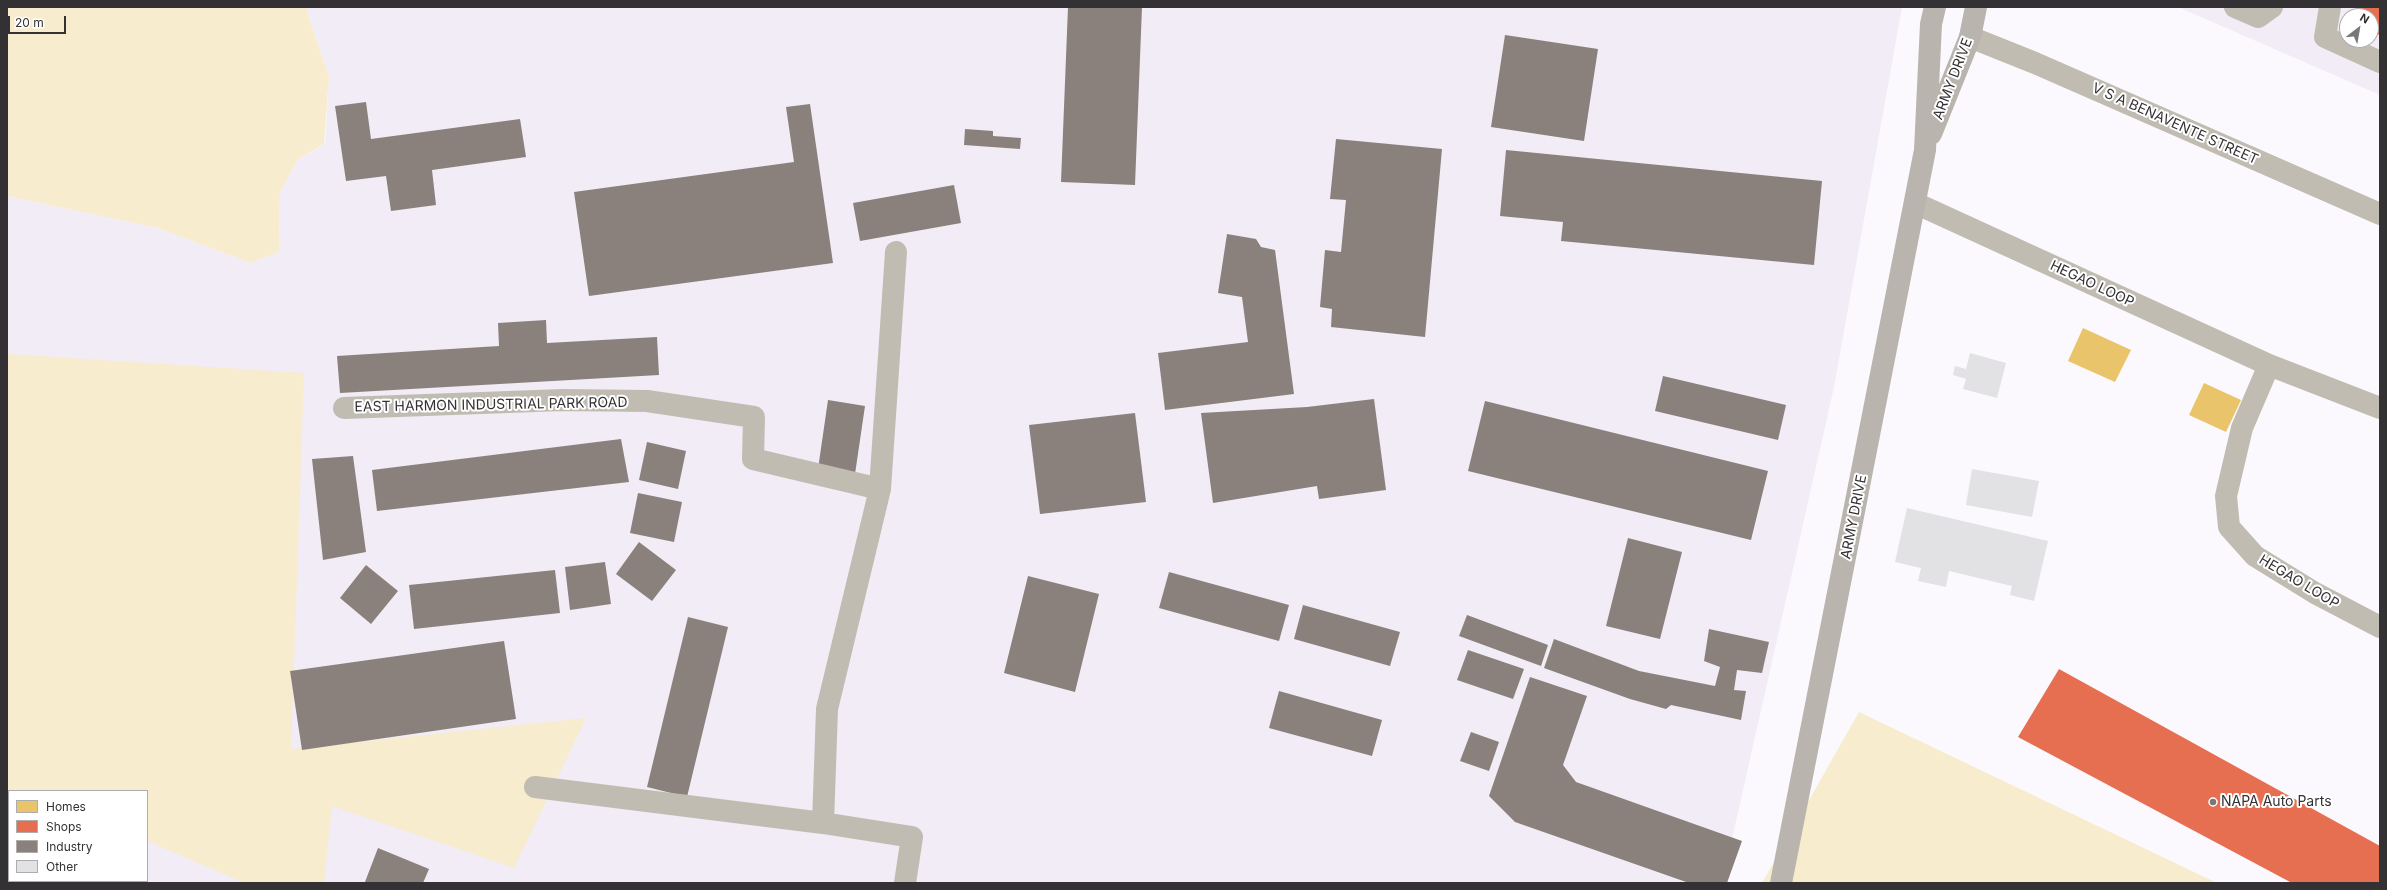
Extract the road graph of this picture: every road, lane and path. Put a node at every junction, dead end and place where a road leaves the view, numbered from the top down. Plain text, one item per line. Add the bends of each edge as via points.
1 (1935, 7) edge
2 (1976, 7) edge
3 (2235, 7) edge
4 (2272, 7) edge
5 (2330, 7) edge
6 (1970, 37) junction
7 (2380, 62) edge
8 (1925, 150) junction
9 (1915, 202) junction
10 (2380, 214) edge
11 (896, 252) dead end
12 (2269, 365) junction
13 (344, 408) dead end
14 (2380, 408) edge
15 (880, 489) junction
16 (2380, 627) edge
17 (534, 787) dead end
18 (822, 823) junction
19 (905, 883) edge
20 (1781, 883) edge

1 - 8 main road, ARMY DRIVE via 1931,24
2 - 6 main road, ARMY DRIVE
3 - 4 street via 2258,17
5 - 7 street via 2325,38
6 - 8 main road, ARMY DRIVE
6 - 10 street, V S A BENAVENTE STREET via 2035,62
8 - 9 main road, ARMY DRIVE
9 - 12 street, HEGAO LOOP
9 - 20 main road, ARMY DRIVE
11 - 15 street
12 - 14 street, HEGAO LOOP
12 - 16 street, HEGAO LOOP via 2242,428 2226,496 2229,528 2255,556 2315,593
13 - 15 street, EAST HARMON INDUSTRIAL PARK ROAD via 563,400 647,401 754,416 753,459
15 - 18 street via 828,708
17 - 18 street
18 - 19 street via 912,837

